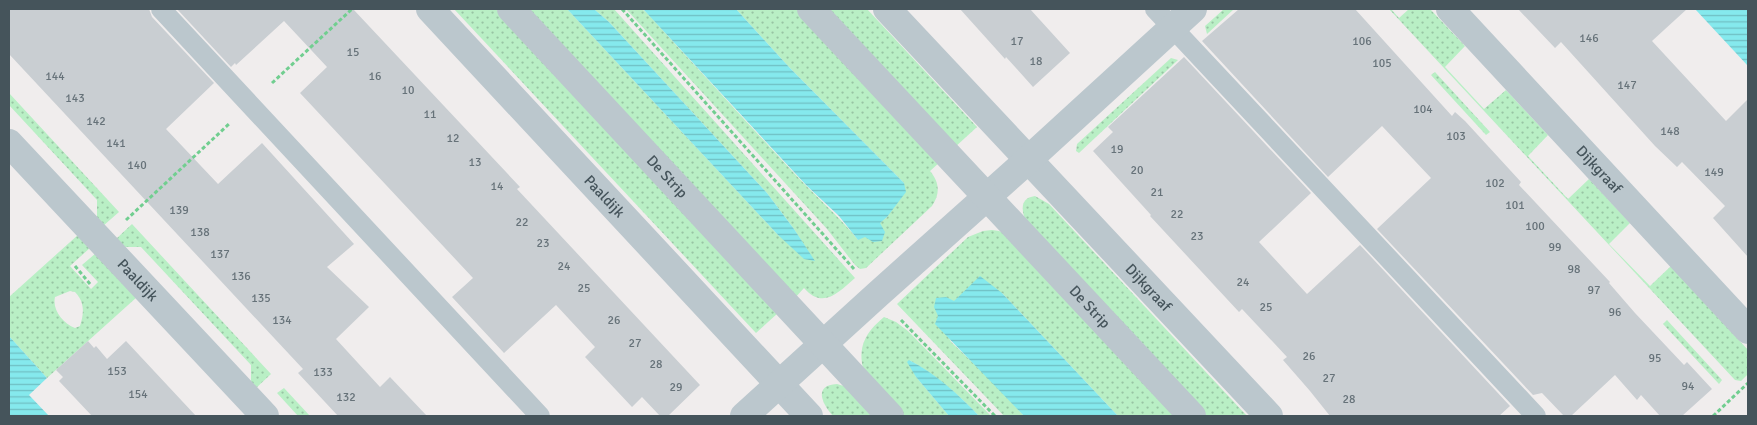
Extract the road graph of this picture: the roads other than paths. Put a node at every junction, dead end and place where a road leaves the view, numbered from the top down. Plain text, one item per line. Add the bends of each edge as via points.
1 (161, 9) edge
2 (430, 9) edge
3 (510, 9) edge
4 (810, 9) edge
5 (887, 9) edge
6 (1193, 9) edge
7 (1450, 9) edge
8 (1164, 18) edge
9 (9, 143) edge
10 (1028, 160) junction
11 (988, 197) junction
12 (1748, 330) edge
13 (823, 345) junction
14 (778, 384) junction
15 (265, 416) edge
16 (540, 416) edge
17 (744, 416) edge
18 (809, 416) edge
19 (890, 416) edge
20 (1192, 416) edge
21 (1268, 416) edge
22 (1536, 416) edge

1 - 16 lane
2 - 14 street, Paaldijk
3 - 13 street, De Strip
4 - 11 street, De Strip
5 - 10 street, Dijkgraaf
6 - 8 street
7 - 12 street, Dijkgraaf
8 - 10 street
8 - 22 lane
9 - 15 street, Paaldijk
10 - 11 street
10 - 21 street, Dijkgraaf
11 - 13 street
11 - 20 street, De Strip
13 - 14 street
13 - 19 street, De Strip
14 - 17 street
14 - 18 street, Paaldijk

